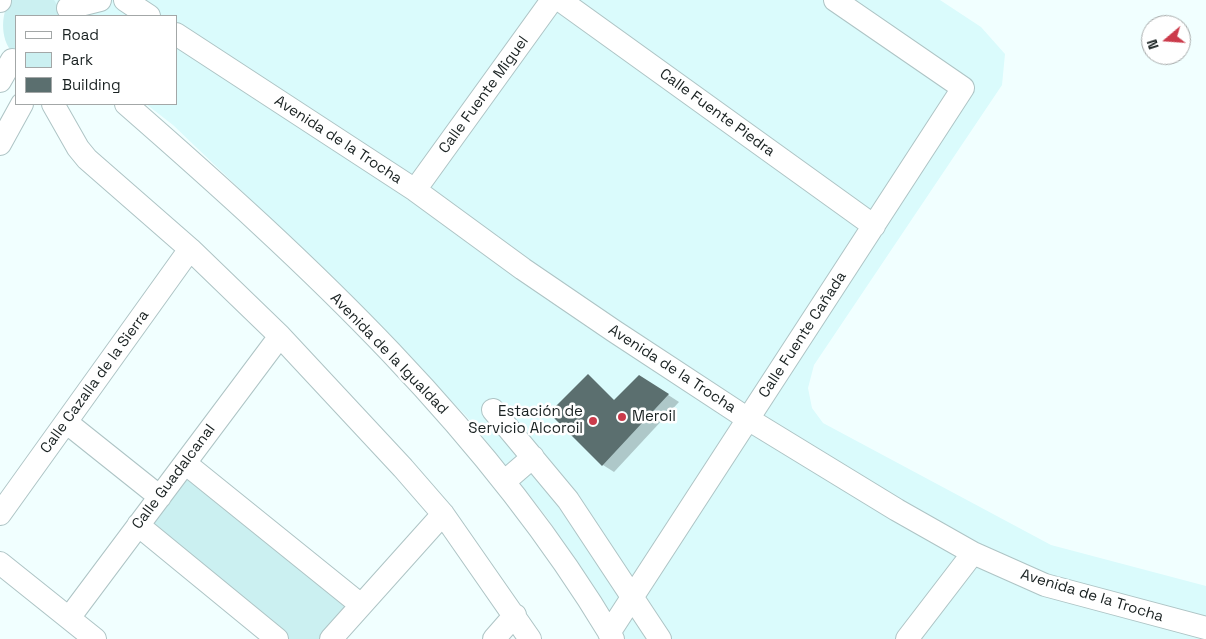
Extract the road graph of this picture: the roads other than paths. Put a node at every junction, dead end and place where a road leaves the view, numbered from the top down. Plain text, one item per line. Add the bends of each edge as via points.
1 (100, 0) edge
2 (124, 0) edge
3 (835, 0) edge
4 (552, 1) edge
5 (67, 8) edge
6 (148, 15) edge
7 (178, 35) edge
8 (10, 56) edge
9 (0, 81) edge
10 (21, 105) edge
11 (54, 105) edge
12 (127, 105) edge
13 (0, 144) edge
14 (415, 190) junction
15 (874, 226) junction
16 (190, 249) junction
17 (280, 336) junction
18 (493, 410) dead end
19 (748, 419) junction
20 (66, 422) junction
21 (534, 457) junction
22 (184, 463) junction
23 (504, 482) junction
24 (160, 497) junction
25 (0, 514) edge
26 (443, 514) junction
27 (138, 525) junction
28 (973, 553) junction
29 (0, 563) edge
30 (633, 596) junction
31 (362, 605) junction
32 (515, 615) junction
33 (1206, 628) edge
34 (79, 630) edge
35 (611, 636) edge
36 (338, 637) edge
37 (277, 639) edge
38 (494, 639) edge
39 (530, 639) edge
40 (660, 639) edge
41 (907, 639) edge

1 - 5 street
2 - 6 street
3 - 15 street, Calle Fuente Cañada via 963,88
4 - 14 street, Calle Fuente Miguel
4 - 15 street, Calle Fuente Piedra
7 - 14 street, Avenida de la Trocha
8 - 9 street
10 - 13 street
11 - 16 street via 87,159
12 - 23 street, Avenida de la Igualdad via 199,168 372,332
14 - 19 street, Avenida de la Trocha via 532,274
15 - 19 street, Calle Fuente Cañada
16 - 17 street
16 - 20 street, Calle Cazalla de la Sierra
17 - 22 street, Calle Guadalcanal
17 - 26 street
18 - 21 street
19 - 28 street, Avenida de la Trocha
19 - 30 street, Calle Fuente Cañada
20 - 24 street
20 - 25 street, Calle Cazalla de la Sierra
21 - 23 street
21 - 30 street via 568,500
22 - 24 street, Calle Guadalcanal
22 - 31 street
23 - 35 street, Avenida de la Igualdad via 556,552
24 - 27 street, Calle Guadalcanal
26 - 31 street
26 - 32 street
27 - 34 street, Calle Guadalcanal
27 - 37 street
28 - 33 street, Avenida de la Trocha via 1045,585
28 - 41 street
29 - 34 street
30 - 35 street, Calle Fuente Cañada
30 - 40 street
31 - 36 street
32 - 38 street
32 - 39 street

